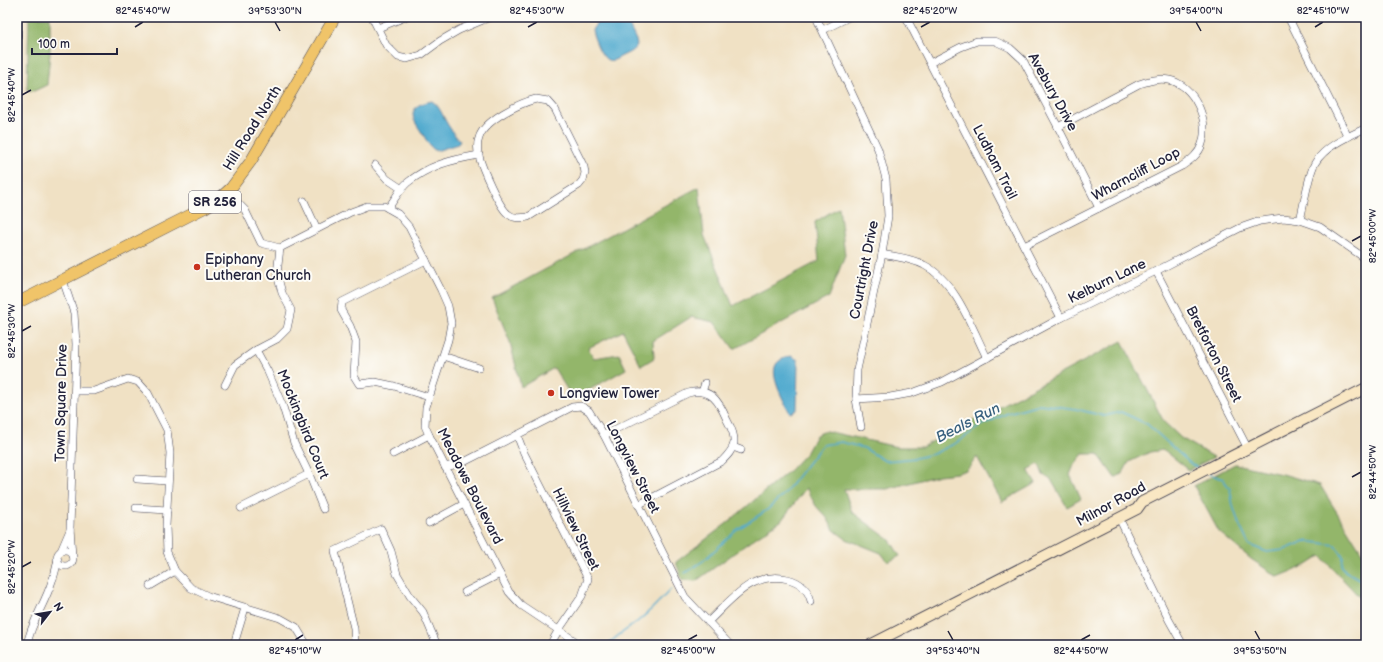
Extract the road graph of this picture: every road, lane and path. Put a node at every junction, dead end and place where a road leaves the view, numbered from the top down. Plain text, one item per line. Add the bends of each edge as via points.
1 (335, 17) edge
2 (372, 17) edge
3 (405, 17) edge
4 (490, 17) edge
5 (816, 17) edge
6 (849, 17) edge
7 (906, 17) edge
8 (1288, 17) edge
9 (378, 28) junction
10 (823, 30) junction
11 (930, 63) junction
12 (1058, 127) junction
13 (1366, 128) edge
14 (1348, 137) junction
15 (478, 155) junction
16 (374, 165) dead end
17 (402, 189) junction
18 (227, 192) junction
19 (304, 201) dead end
20 (388, 208) junction
21 (1099, 208) junction
22 (1300, 220) junction
23 (316, 229) junction
24 (1024, 246) junction
25 (280, 248) junction
26 (882, 254) junction
27 (1366, 259) edge
28 (426, 260) junction
29 (1156, 271) junction
30 (63, 280) junction
31 (17, 303) edge
32 (1061, 318) junction
33 (256, 350) junction
34 (443, 356) junction
35 (987, 358) junction
36 (479, 368) dead end
37 (705, 382) dead end
38 (225, 385) dead end
39 (1366, 388) edge
40 (75, 391) junction
41 (702, 392) junction
42 (429, 397) junction
43 (856, 399) junction
44 (861, 427) dead end
45 (429, 435) junction
46 (517, 435) junction
47 (604, 435) junction
48 (733, 447) junction
49 (1248, 448) junction
50 (741, 450) dead end
51 (393, 454) dead end
52 (445, 466) junction
53 (309, 474) junction
54 (137, 480) dead end
55 (168, 481) junction
56 (464, 504) junction
57 (638, 505) junction
58 (136, 508) dead end
59 (241, 508) dead end
60 (323, 509) dead end
61 (167, 510) junction
62 (1119, 518) junction
63 (429, 523) dead end
64 (70, 528) junction
65 (61, 551) junction
66 (72, 556) junction
67 (58, 560) junction
68 (69, 565) junction
69 (175, 571) junction
70 (500, 574) junction
71 (52, 582) junction
72 (150, 586) dead end
73 (465, 592) dead end
74 (811, 601) dead end
75 (245, 608) junction
76 (708, 622) junction
77 (558, 631) junction
78 (235, 641) dead end
79 (27, 645) edge
80 (307, 645) edge
81 (355, 645) edge
82 (437, 645) edge
83 (550, 645) edge
84 (580, 645) edge
85 (730, 645) edge
86 (870, 645) edge
87 (1184, 645) edge

1 - 18 main road, Hill Road North / SR 256 via 251,161
2 - 9 street
3 - 9 street
4 - 9 street via 440,40 421,55 407,59 392,52
5 - 10 street, Courtright Drive
6 - 10 street
7 - 11 street, Ludham Trail
8 - 14 street
10 - 26 street, Courtright Drive via 878,149 886,179 888,216
11 - 12 street, Avebury Drive via 977,41 995,41 1010,48 1023,60
11 - 24 street, Ludham Trail
12 - 21 street, Avebury Drive
12 - 21 street, Wharncliff Loop via 1153,79 1180,84 1192,95 1204,126 1202,144 1194,158
13 - 14 street
14 - 22 street via 1322,154 1315,163
15 - 15 street via 504,210 514,217 528,217 571,191 579,185 585,173 555,109 548,101 542,99 521,104 492,121 479,138
15 - 17 street via 441,163
16 - 17 street via 387,179
17 - 20 street
18 - 25 street via 245,210 261,243
18 - 30 main road, Hill Road North / SR 256 via 193,214
19 - 23 street
20 - 23 street via 367,206
20 - 28 street, Meadows Boulevard via 398,214 409,227
21 - 24 street, Wharncliff Loop
22 - 27 street, Kelburn Lane via 1320,227
22 - 29 street, Kelburn Lane via 1260,220
23 - 25 street
24 - 32 street, Ludham Trail
25 - 33 street via 277,274 282,293 291,310 287,329 277,339
26 - 35 street via 913,260 937,273 955,295
26 - 43 street, Courtright Drive via 857,370
28 - 34 street, Meadows Boulevard via 448,306 451,323
28 - 42 street via 342,302 341,310 356,342 354,376 359,384 375,382
29 - 32 street, Kelburn Lane
29 - 49 street, Bretforton Street
30 - 31 main road, Hill Road North / SR 256
30 - 40 street, Town Square Drive via 75,318
32 - 35 street, Kelburn Lane
33 - 38 street via 235,366
33 - 53 street, Mockingbird Court via 283,407 294,443
34 - 36 street
34 - 42 street, Meadows Boulevard
35 - 43 street, Kelburn Lane via 942,382 912,393
37 - 41 street
39 - 49 main road, Milnor Road
40 - 55 street via 94,391 128,379 138,382 148,393 167,430 170,453
40 - 64 street, Town Square Drive
41 - 47 street via 688,393
41 - 48 street via 720,404 733,432
42 - 45 street, Meadows Boulevard via 425,426
43 - 44 street, Courtright Drive
45 - 51 street
45 - 52 street, Meadows Boulevard
46 - 47 street, Longview Street via 572,407 581,406 589,411
46 - 52 street, Longview Street via 462,463
46 - 77 street, Hillview Street via 588,579 582,596
47 - 57 street, Longview Street
48 - 50 street
48 - 57 street via 722,461
49 - 62 main road, Milnor Road via 1142,502 1137,509
52 - 56 street, Meadows Boulevard
53 - 59 street
53 - 60 street, Mockingbird Court
54 - 55 street
55 - 61 street
56 - 63 street
56 - 70 street, Meadows Boulevard
57 - 76 street, Longview Street via 679,587
58 - 61 street
61 - 69 street via 167,552
62 - 86 main road, Milnor Road
62 - 87 street
64 - 65 street, Town Square Drive
64 - 66 street, Town Square Drive
65 - 66 street via 69,551
65 - 67 street, Town Square Drive via 57,556
66 - 68 street, Town Square Drive
67 - 68 street via 62,565
67 - 71 street, Town Square Drive
68 - 71 street, Town Square Drive
69 - 72 street
69 - 75 street via 191,588
70 - 73 street
70 - 77 street, Meadows Boulevard via 509,592 521,605
71 - 79 street, Town Square Drive via 33,622
74 - 76 street via 809,593 798,582 782,578 765,578 749,584
75 - 78 street
75 - 80 street via 280,618 296,627
76 - 85 street, Longview Street
77 - 83 street, Hillview Street
77 - 84 street, Meadows Boulevard
81 - 82 street via 354,628 335,551 380,529 391,551 397,574 423,612

